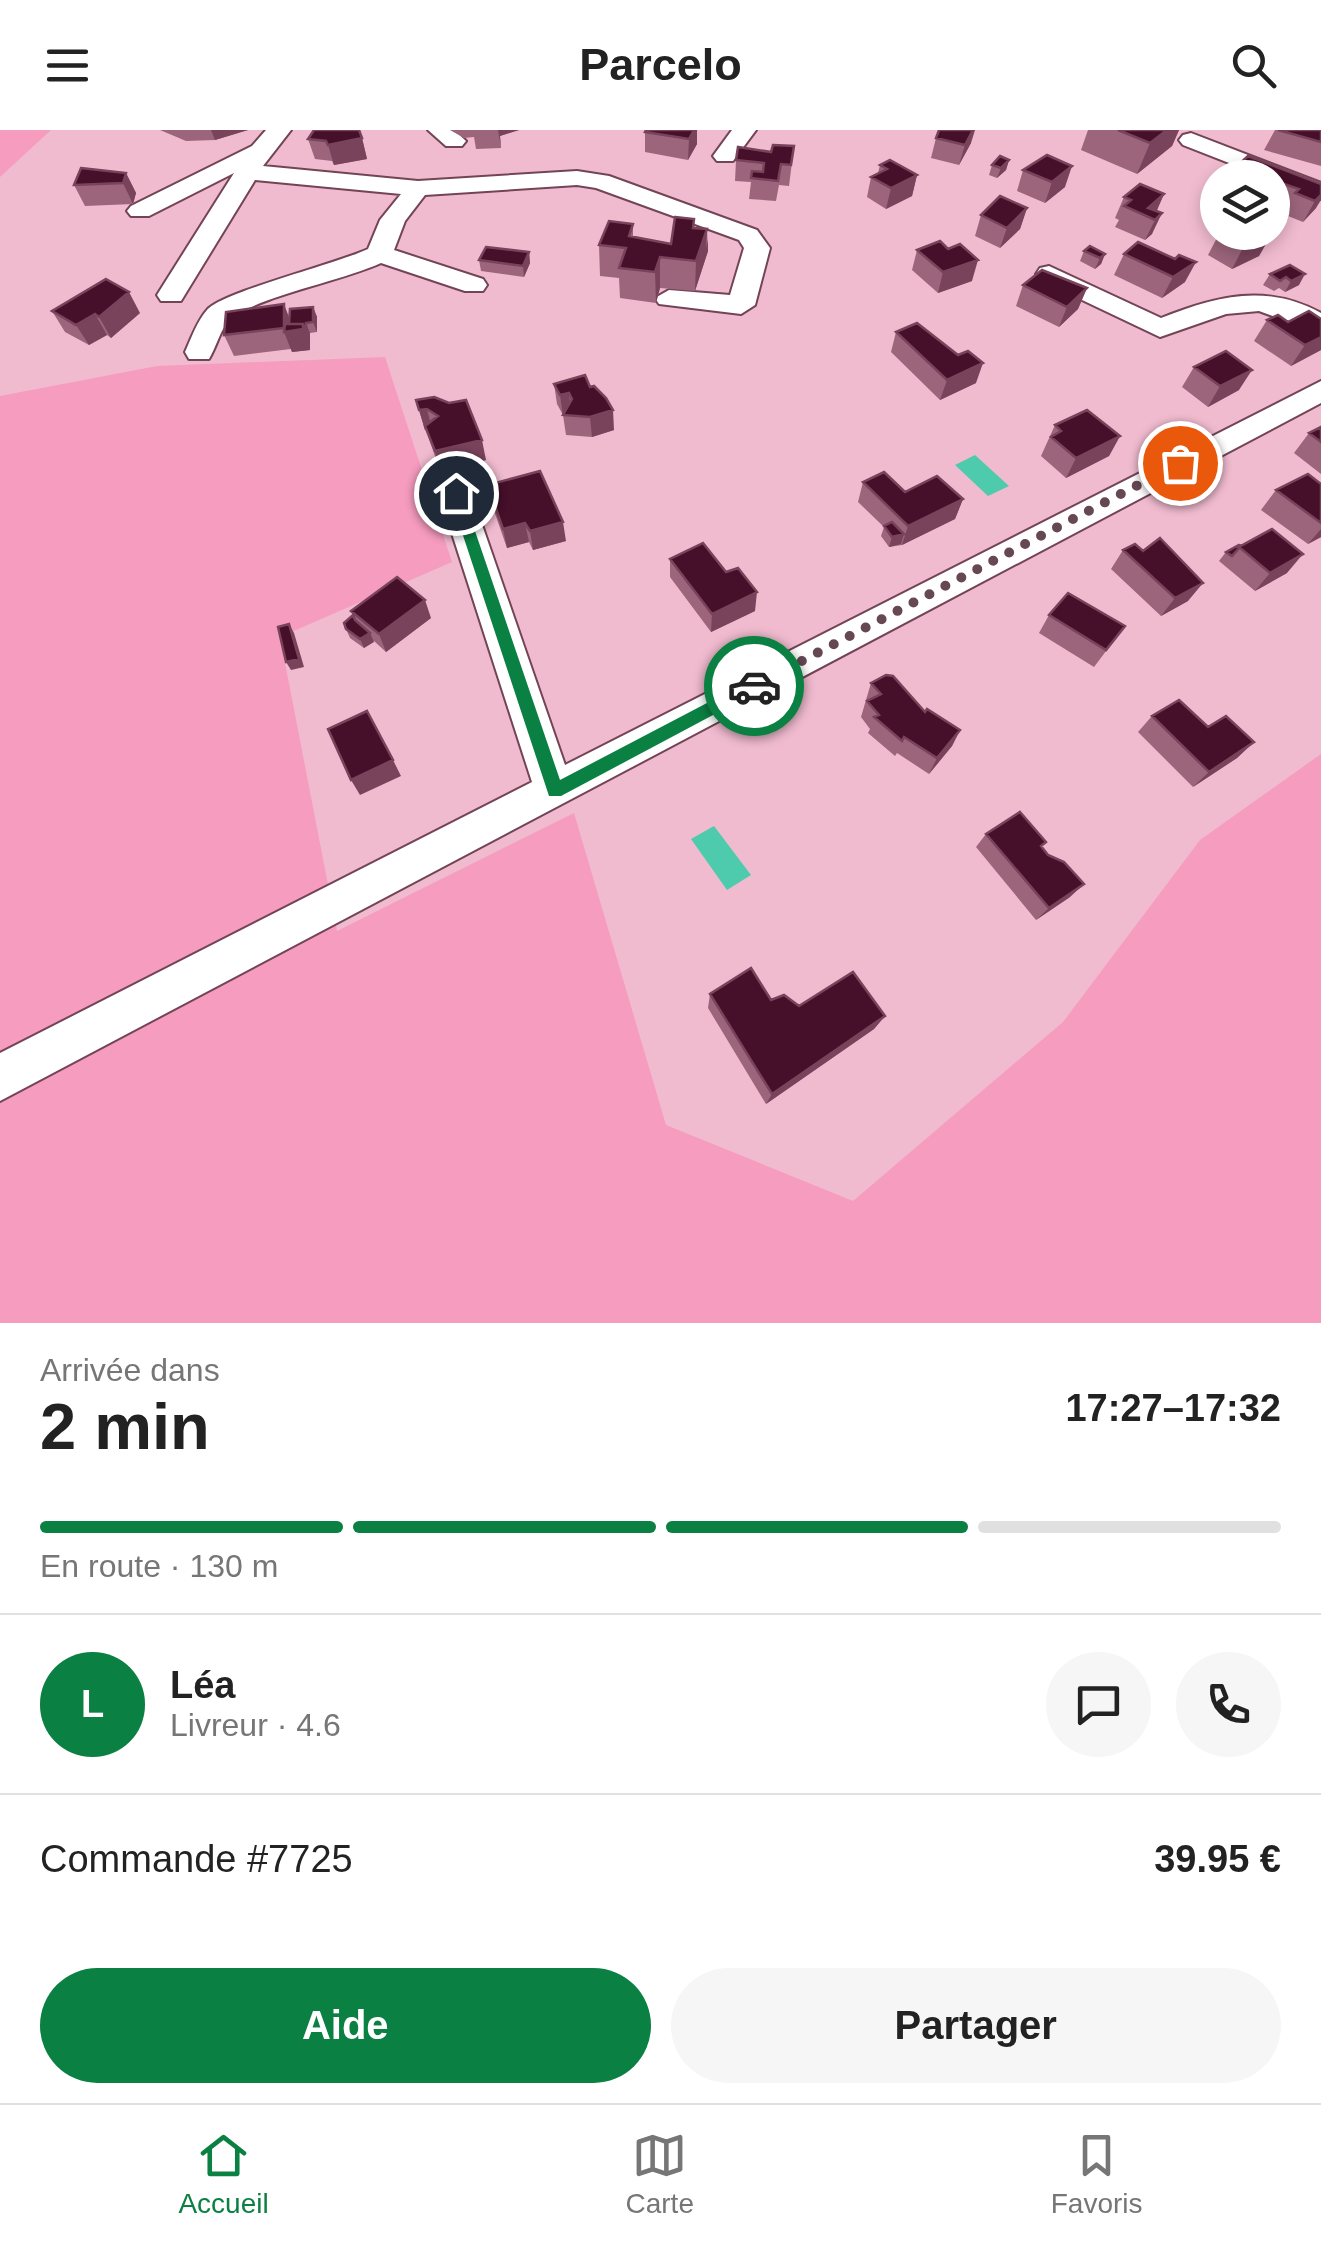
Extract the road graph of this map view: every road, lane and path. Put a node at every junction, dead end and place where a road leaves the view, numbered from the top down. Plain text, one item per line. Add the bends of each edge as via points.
1 (279, 130) edge
2 (744, 130) edge
3 (1191, 140) dead end
4 (725, 156) dead end
5 (254, 161) junction
6 (418, 188) junction
7 (1321, 192) edge
8 (140, 211) dead end
9 (378, 254) junction
10 (1049, 274) edge
11 (474, 285) dead end
12 (171, 294) dead end
13 (670, 298) dead end
14 (1321, 325) edge
15 (199, 352) dead end
16 (1321, 391) edge
17 (456, 493) dead end
18 (555, 791) junction
19 (0, 1078) edge

1 - 5 street
2 - 4 street
3 - 7 street
5 - 6 street
5 - 8 street
5 - 12 street
6 - 9 street
6 - 13 street via 600,181 748,234 757,248 740,304
9 - 11 street
9 - 15 street via 218,314
10 - 14 street via 1160,328 1231,300 1268,302
16 - 18 street
17 - 18 street
18 - 19 street

